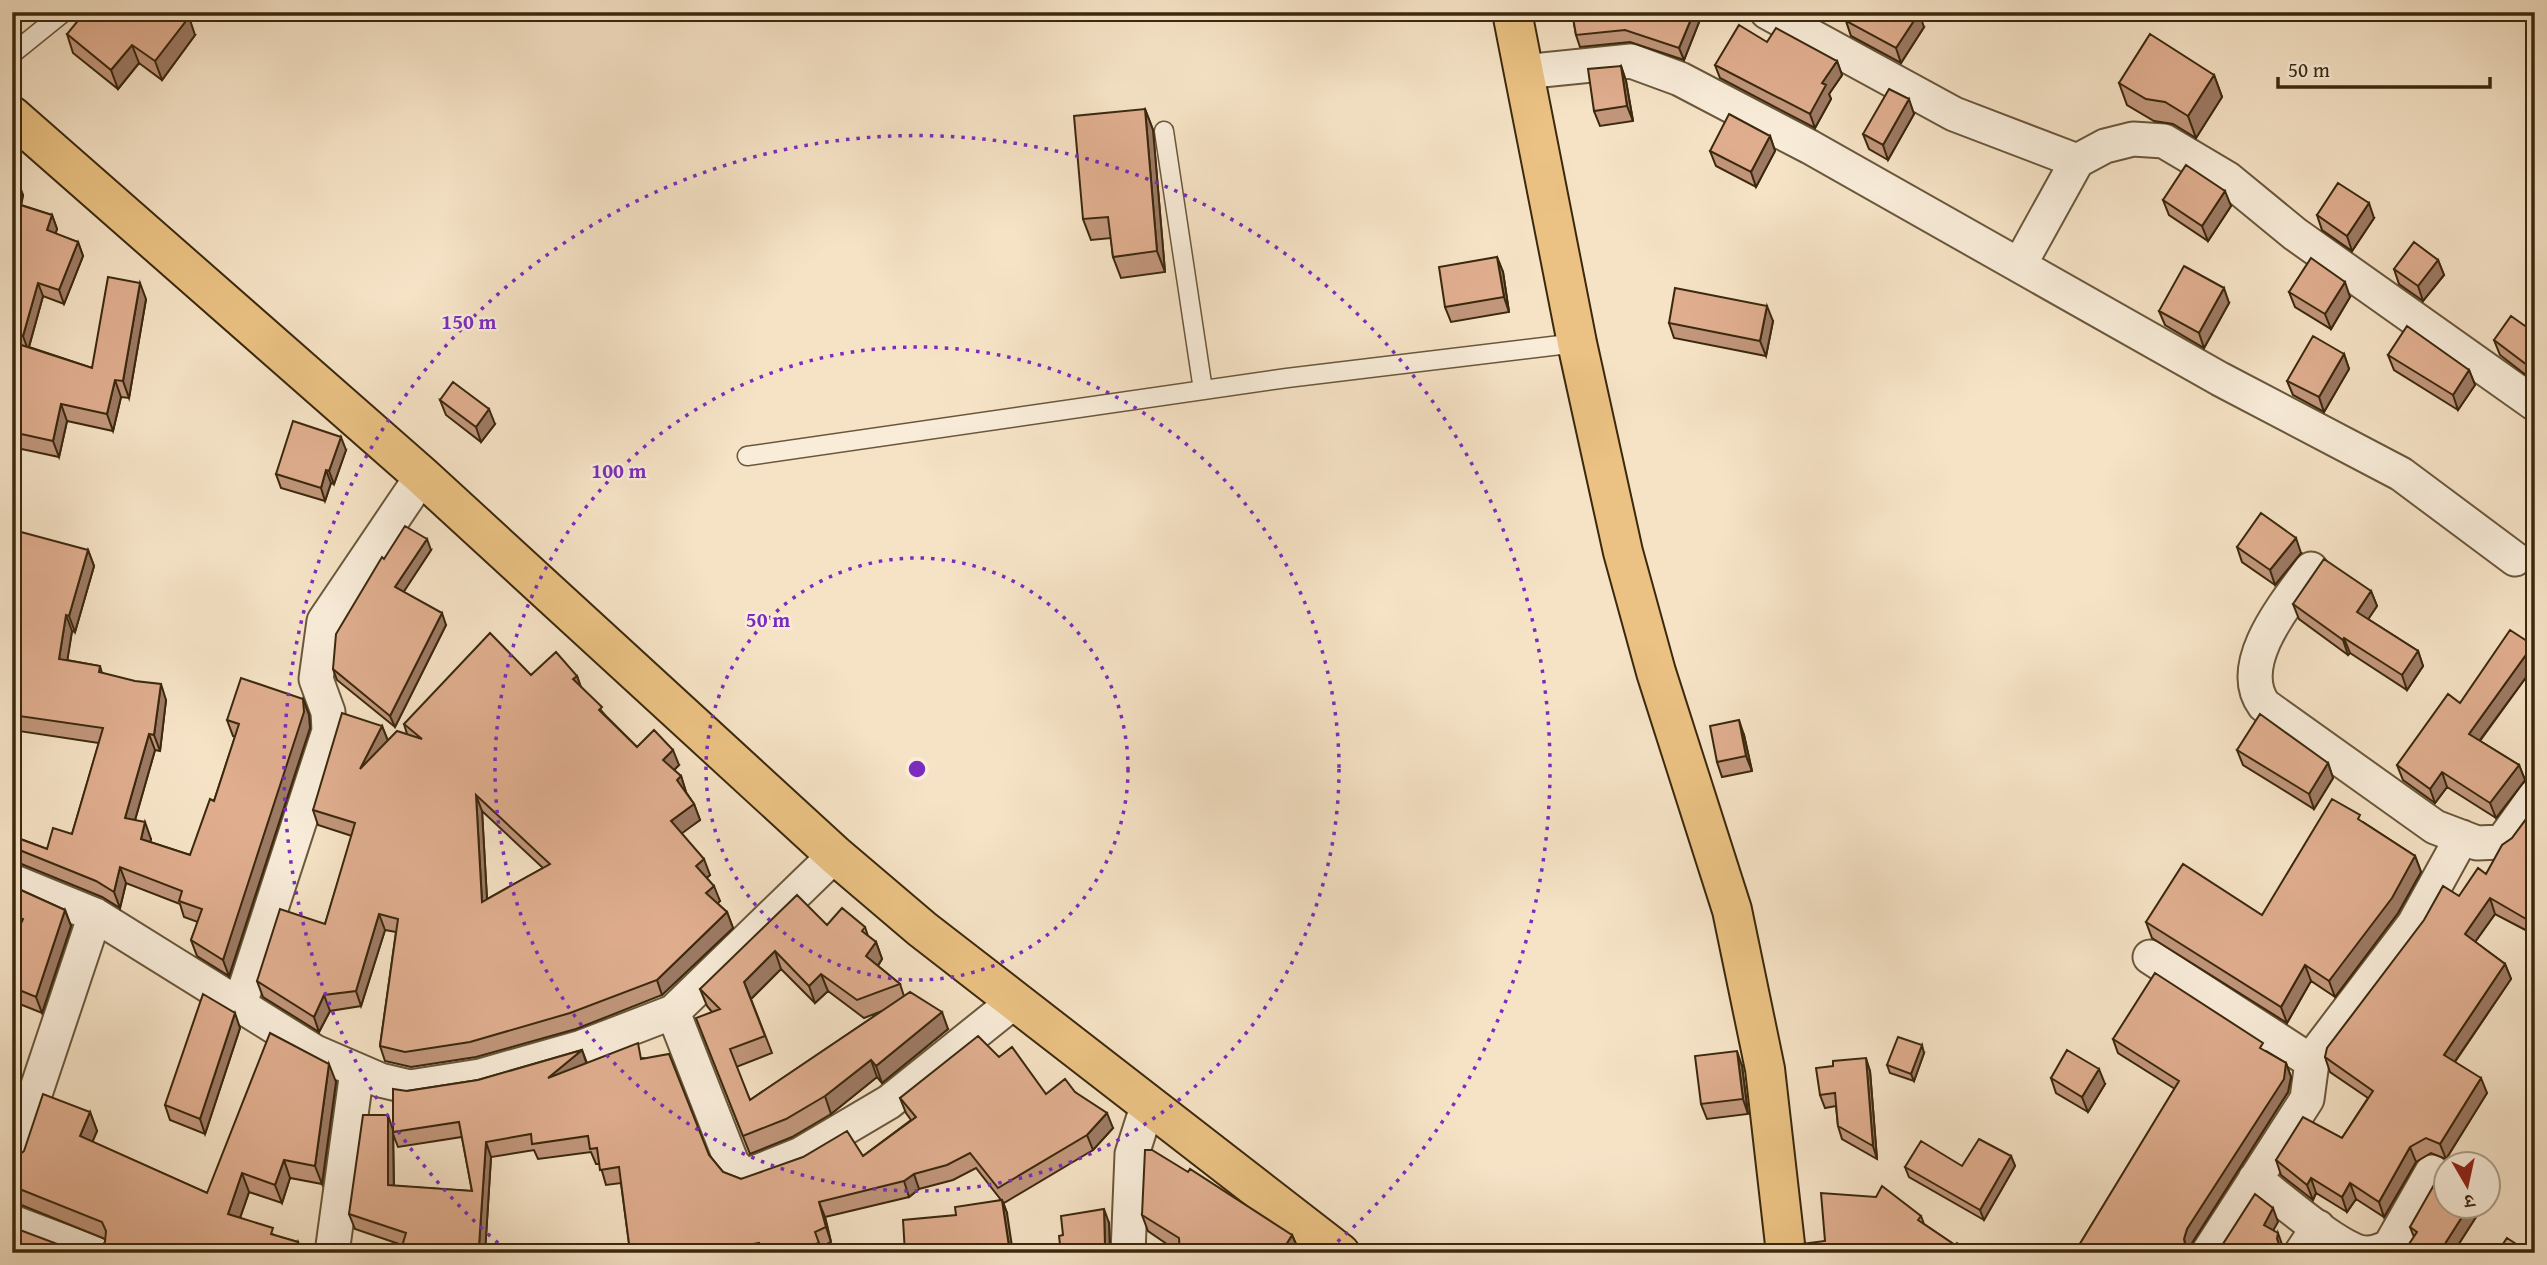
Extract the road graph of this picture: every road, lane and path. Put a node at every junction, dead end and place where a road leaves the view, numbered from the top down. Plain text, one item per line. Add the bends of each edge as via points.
1 (64, 12) edge
2 (1512, 12) edge
3 (1767, 12) edge
4 (12, 54) edge
5 (1522, 72) junction
6 (12, 116) edge
7 (1164, 131) dead end
8 (2077, 161) junction
9 (2020, 264) junction
10 (1577, 343) junction
11 (1203, 390) junction
12 (2535, 404) edge
13 (747, 456) dead end
14 (422, 476) junction
15 (2515, 559) dead end
16 (2311, 569) dead end
17 (2535, 796) edge
18 (2462, 837) junction
19 (835, 855) junction
20 (12, 881) edge
21 (95, 915) junction
22 (2150, 957) dead end
23 (1015, 1001) junction
24 (240, 1004) junction
25 (673, 1012) junction
26 (2312, 1062) junction
27 (358, 1070) junction
28 (1148, 1104) junction
29 (12, 1163) edge
30 (2432, 1172) dead end
31 (2255, 1179) junction
32 (12, 1222) edge
33 (2310, 1240) edge
34 (94, 1253) edge
35 (332, 1253) edge
36 (1128, 1253) edge
37 (1340, 1253) edge
38 (1786, 1253) edge
39 (2208, 1253) edge

1 - 4 lane
2 - 5 main road
3 - 8 street via 1954,114
5 - 9 street via 1631,61 1650,67 1811,147
5 - 10 main road
6 - 14 main road
7 - 11 lane
8 - 9 street
8 - 12 street via 2105,146 2133,139 2164,141 2228,179 2295,234
9 - 15 street via 2220,379 2401,474
10 - 11 lane
10 - 38 main road via 1623,552 1732,910 1765,1069
11 - 13 lane
14 - 19 main road
14 - 24 street via 324,621 316,679 328,712 329,731
16 - 18 street via 2266,632 2259,650 2258,696 2264,705 2435,827
17 - 18 street via 2502,842 2477,843
18 - 26 street via 2414,924
19 - 23 main road
19 - 25 street
20 - 21 street
21 - 24 street
21 - 29 street
22 - 26 street
23 - 25 street via 889,1102 801,1154 749,1175 732,1163
23 - 28 main road
24 - 27 street via 315,1052
25 - 27 street via 582,1047 436,1086 410,1087
26 - 31 street via 2307,1099
27 - 35 street
28 - 36 street via 1132,1154
28 - 37 main road
30 - 33 street via 2390,1246 2379,1253
31 - 33 street
31 - 39 street
32 - 34 street

